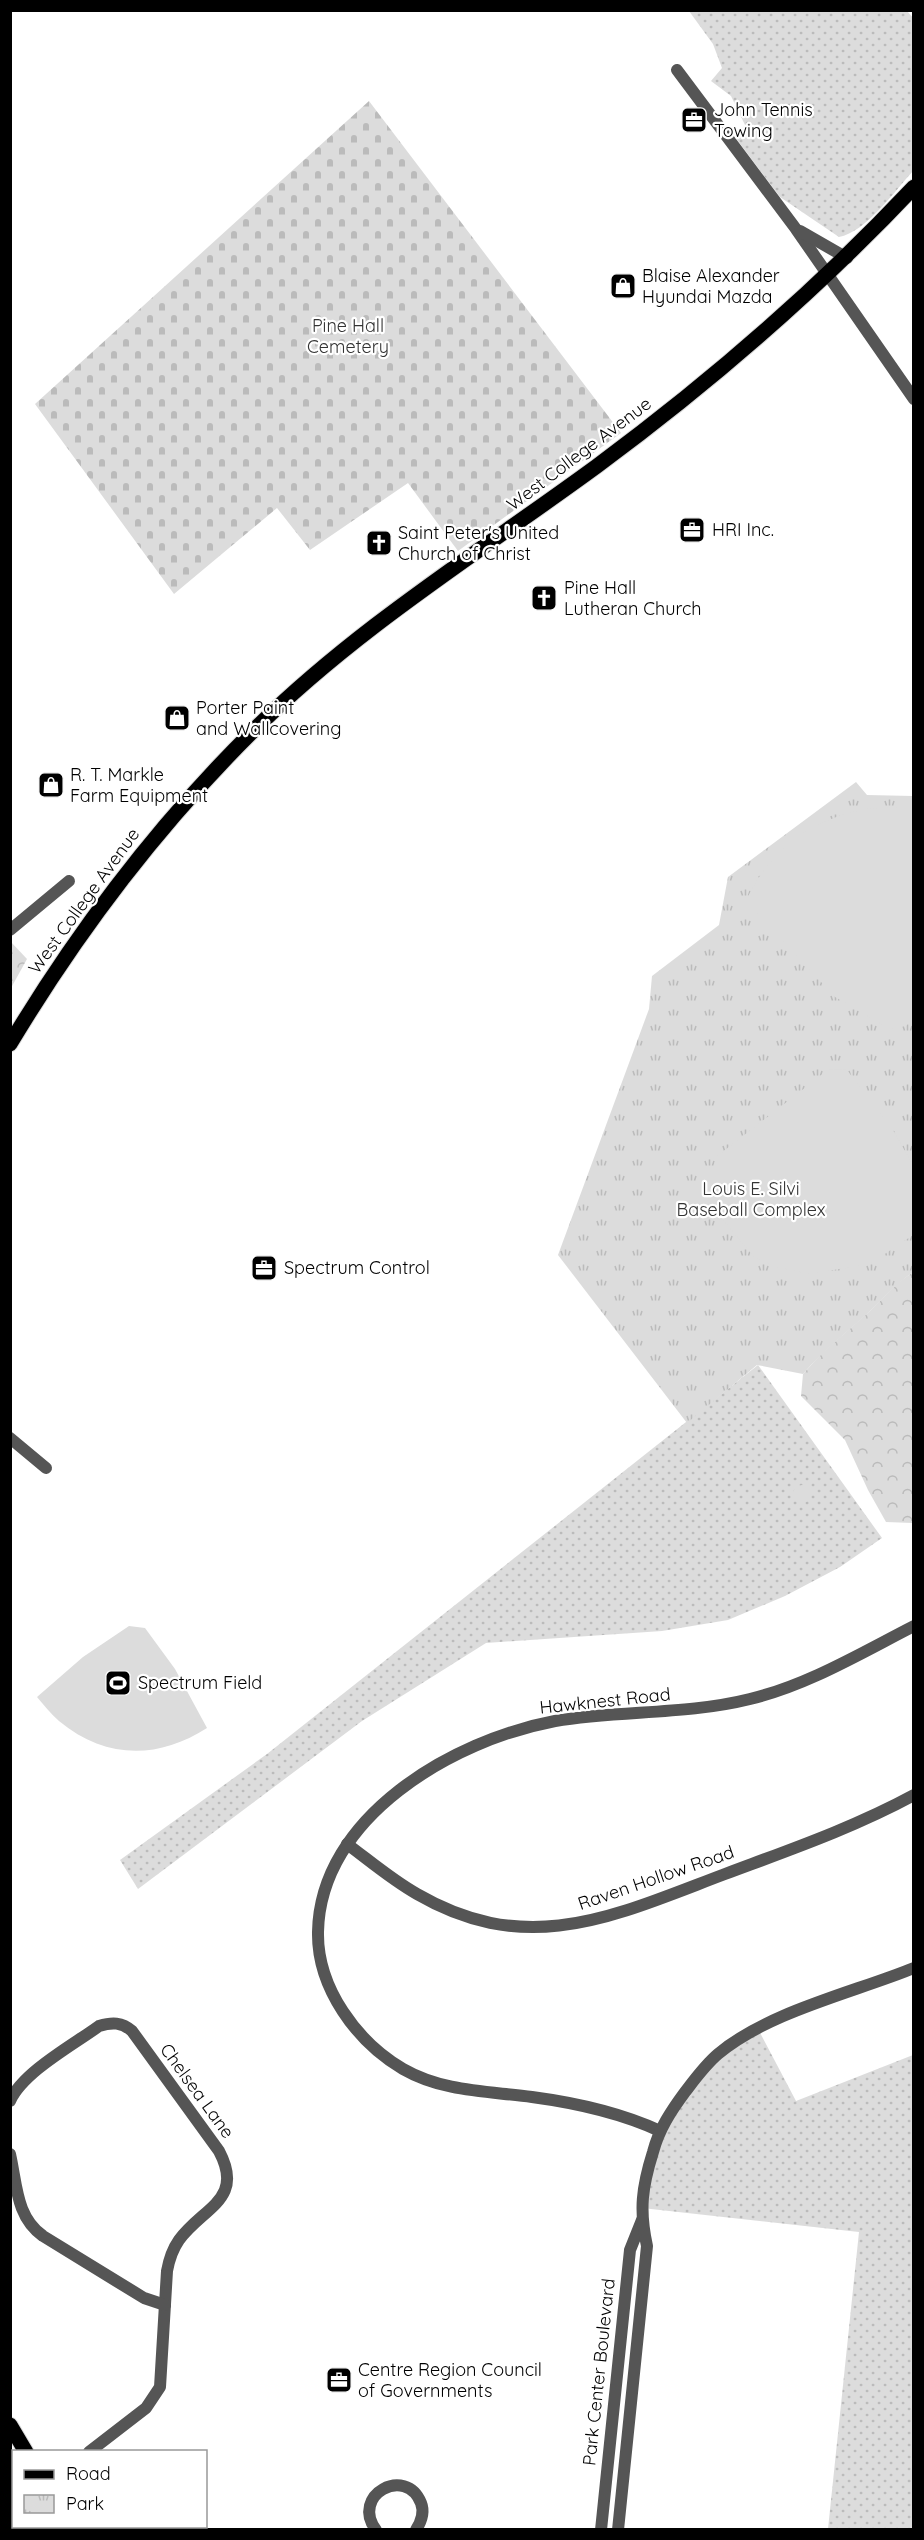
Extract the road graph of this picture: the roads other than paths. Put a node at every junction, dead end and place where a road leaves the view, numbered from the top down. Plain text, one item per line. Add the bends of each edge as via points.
1 (677, 70) dead end
2 (914, 187) edge
3 (796, 229) junction
4 (847, 258) junction
5 (828, 275) junction
6 (914, 399) edge
7 (69, 881) dead end
8 (10, 930) edge
9 (10, 1044) edge
10 (10, 1438) edge
11 (45, 1468) dead end
12 (914, 1626) edge
13 (914, 1795) edge
14 (346, 1844) junction
15 (914, 1968) edge
16 (10, 2102) edge
17 (660, 2131) junction
18 (10, 2154) edge
19 (642, 2220) junction
20 (165, 2305) junction
21 (10, 2425) edge
22 (25, 2450) edge
23 (90, 2450) edge
24 (376, 2529) edge
25 (416, 2529) edge
26 (601, 2529) edge
27 (618, 2529) edge

1 - 3 street
2 - 4 main road, West College Avenue
3 - 4 street
3 - 5 street
4 - 5 main road, West College Avenue
5 - 6 street
5 - 9 main road, West College Avenue via 684,400 409,602 330,663 254,730 119,881
7 - 8 street
10 - 11 street
12 - 14 street, Hawknest Road via 821,1673 754,1698 699,1710 555,1721 505,1734 416,1779 376,1811
13 - 14 street, Raven Hollow Road via 825,1837 636,1908 570,1925 514,1926 462,1915 417,1895
14 - 17 street, Hawknest Road via 332,1868 321,1903 320,1958 338,2003 376,2049 404,2070 443,2085 583,2105
15 - 17 street, Park Center Boulevard via 776,2020 728,2047 694,2079
16 - 20 street, Chelsea Lane via 33,2073 99,2026 122,2024 132,2031 219,2151 229,2181 224,2193 173,2249
17 - 19 street, Park Center Boulevard via 645,2180
18 - 20 street via 28,2224 144,2298
19 - 26 street, Park Center Boulevard via 630,2250
19 - 27 street, Park Center Boulevard via 647,2246
20 - 23 street, Chelsea Lane via 162,2378 154,2398
21 - 22 main road
24 - 25 street via 369,2515 371,2503 382,2489 394,2485 411,2490 420,2501 422,2515

